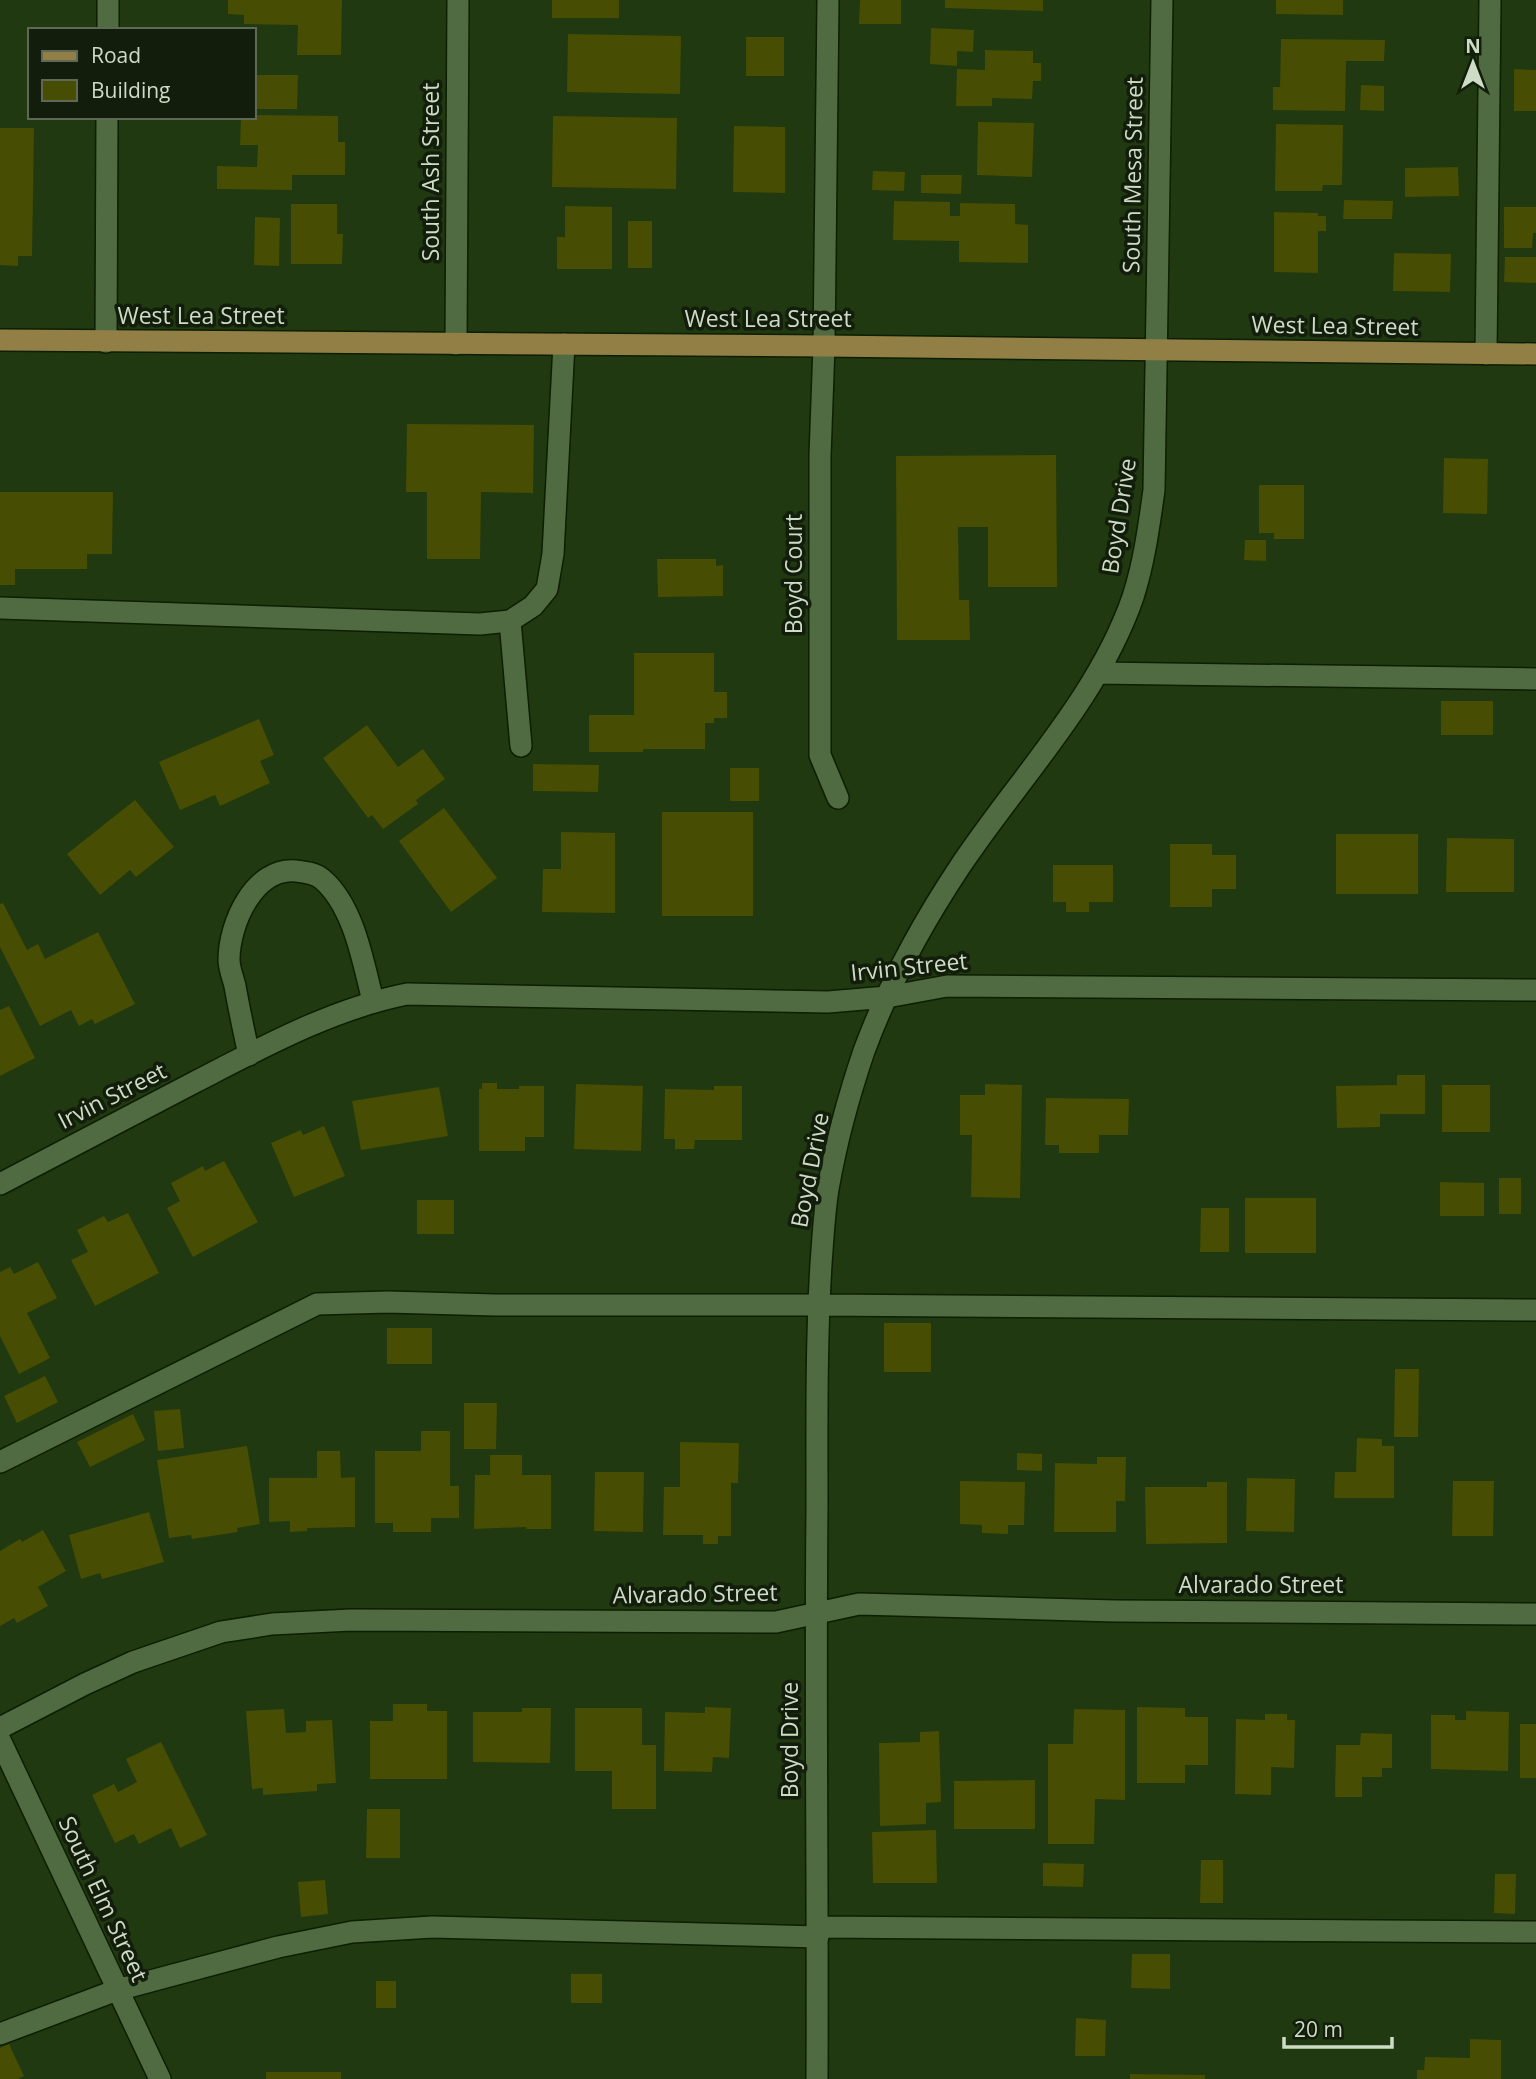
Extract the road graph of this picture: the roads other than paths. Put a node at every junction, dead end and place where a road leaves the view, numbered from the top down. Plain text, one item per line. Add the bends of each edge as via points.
1 (108, 0) edge
2 (458, 0) edge
3 (828, 0) edge
4 (1162, 0) edge
5 (1490, 0) edge
6 (108, 28) edge
7 (107, 119) edge
8 (0, 340) edge
9 (106, 342) junction
10 (456, 344) junction
11 (564, 344) junction
12 (824, 346) junction
13 (1157, 351) junction
14 (1486, 354) junction
15 (1536, 354) edge
16 (1, 614) edge
17 (510, 621) junction
18 (1098, 673) junction
19 (1536, 679) edge
20 (521, 746) dead end
21 (838, 798) dead end
22 (1536, 990) edge
23 (887, 996) junction
24 (373, 1001) junction
25 (249, 1055) junction
26 (0, 1184) edge
27 (818, 1305) junction
28 (1536, 1310) edge
29 (0, 1462) edge
30 (816, 1614) junction
31 (1536, 1614) edge
32 (0, 1728) edge
33 (0, 1740) edge
34 (818, 1932) junction
35 (1536, 1932) edge
36 (117, 1990) junction
37 (0, 2034) edge
38 (160, 2079) edge
39 (817, 2079) edge

1 - 6 street
2 - 10 street, South Ash Street
3 - 12 street, Boyd Court
4 - 13 street, South Mesa Street
5 - 14 street
7 - 9 street
8 - 9 main road, West Lea Street
9 - 10 main road, West Lea Street
10 - 11 main road, West Lea Street
11 - 12 main road, West Lea Street
11 - 17 street via 553,554 547,589 533,606
12 - 13 main road, West Lea Street
12 - 21 street, Boyd Court via 820,755
13 - 14 main road, West Lea Street
13 - 18 street, Boyd Drive via 1154,490 1145,551 1133,596
14 - 15 main road, West Lea Street
16 - 17 street
17 - 20 street
18 - 19 street
18 - 23 street, Boyd Drive via 961,865
22 - 23 street, Irvin Street via 947,986
23 - 24 street, Irvin Street via 828,1002 407,993
23 - 27 street, Boyd Drive via 864,1052 837,1147 827,1192
24 - 25 street, Irvin Street
24 - 25 street via 357,937 337,895 320,877 308,873 272,875 243,905 235,922 229,960
25 - 26 street, Irvin Street
27 - 28 street
27 - 29 street via 317,1304
27 - 30 street, Boyd Drive
30 - 31 street, Alvarado Street via 859,1604
30 - 32 street, Alvarado Street via 776,1622 351,1620 272,1624 220,1632 133,1662
30 - 34 street, Boyd Drive
33 - 36 street, South Elm Street
34 - 35 street
34 - 36 street via 432,1927 352,1932
34 - 39 street, Boyd Drive
36 - 37 street
36 - 38 street, South Elm Street

